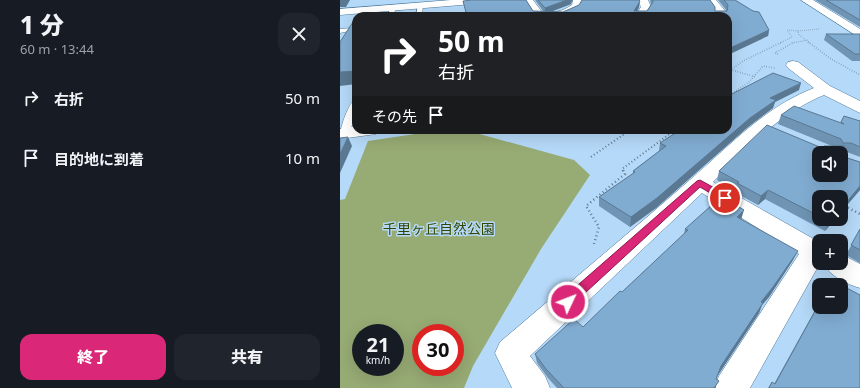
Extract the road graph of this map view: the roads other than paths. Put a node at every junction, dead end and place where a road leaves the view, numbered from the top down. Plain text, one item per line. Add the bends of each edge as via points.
1 (368, 0) edge
2 (485, 0) edge
3 (528, 0) edge
4 (578, 0) edge
5 (643, 0) edge
6 (711, 0) edge
7 (806, 0) edge
8 (423, 3) edge
9 (458, 4) edge
10 (394, 8) edge
11 (340, 12) edge
12 (362, 12) edge
13 (368, 12) edge
14 (537, 12) edge
15 (566, 12) edge
16 (643, 12) edge
17 (721, 12) edge
18 (352, 13) edge
19 (349, 28) edge
20 (857, 33) edge
21 (344, 43) edge
22 (798, 69) road end
23 (824, 89) junction
24 (860, 108) edge
25 (352, 111) edge
26 (762, 125) junction
27 (352, 132) edge
28 (342, 133) edge
29 (782, 133) edge
30 (700, 183) junction
31 (812, 249) edge
32 (813, 270) edge
33 (848, 270) edge
34 (860, 277) edge
35 (533, 388) edge
36 (731, 388) edge

1 - 12 street
2 - 9 street
3 - 14 street
4 - 15 street via 576,7
5 - 16 street via 646,7
6 - 17 street
7 - 20 street
8 - 9 street
8 - 10 street
10 - 13 street
11 - 18 street
19 - 21 street
22 - 23 street
23 - 24 street
23 - 26 street via 803,98
25 - 28 lane
26 - 29 street
26 - 30 street
27 - 28 street
30 - 31 street
30 - 35 street via 511,353
32 - 36 street
33 - 34 street

